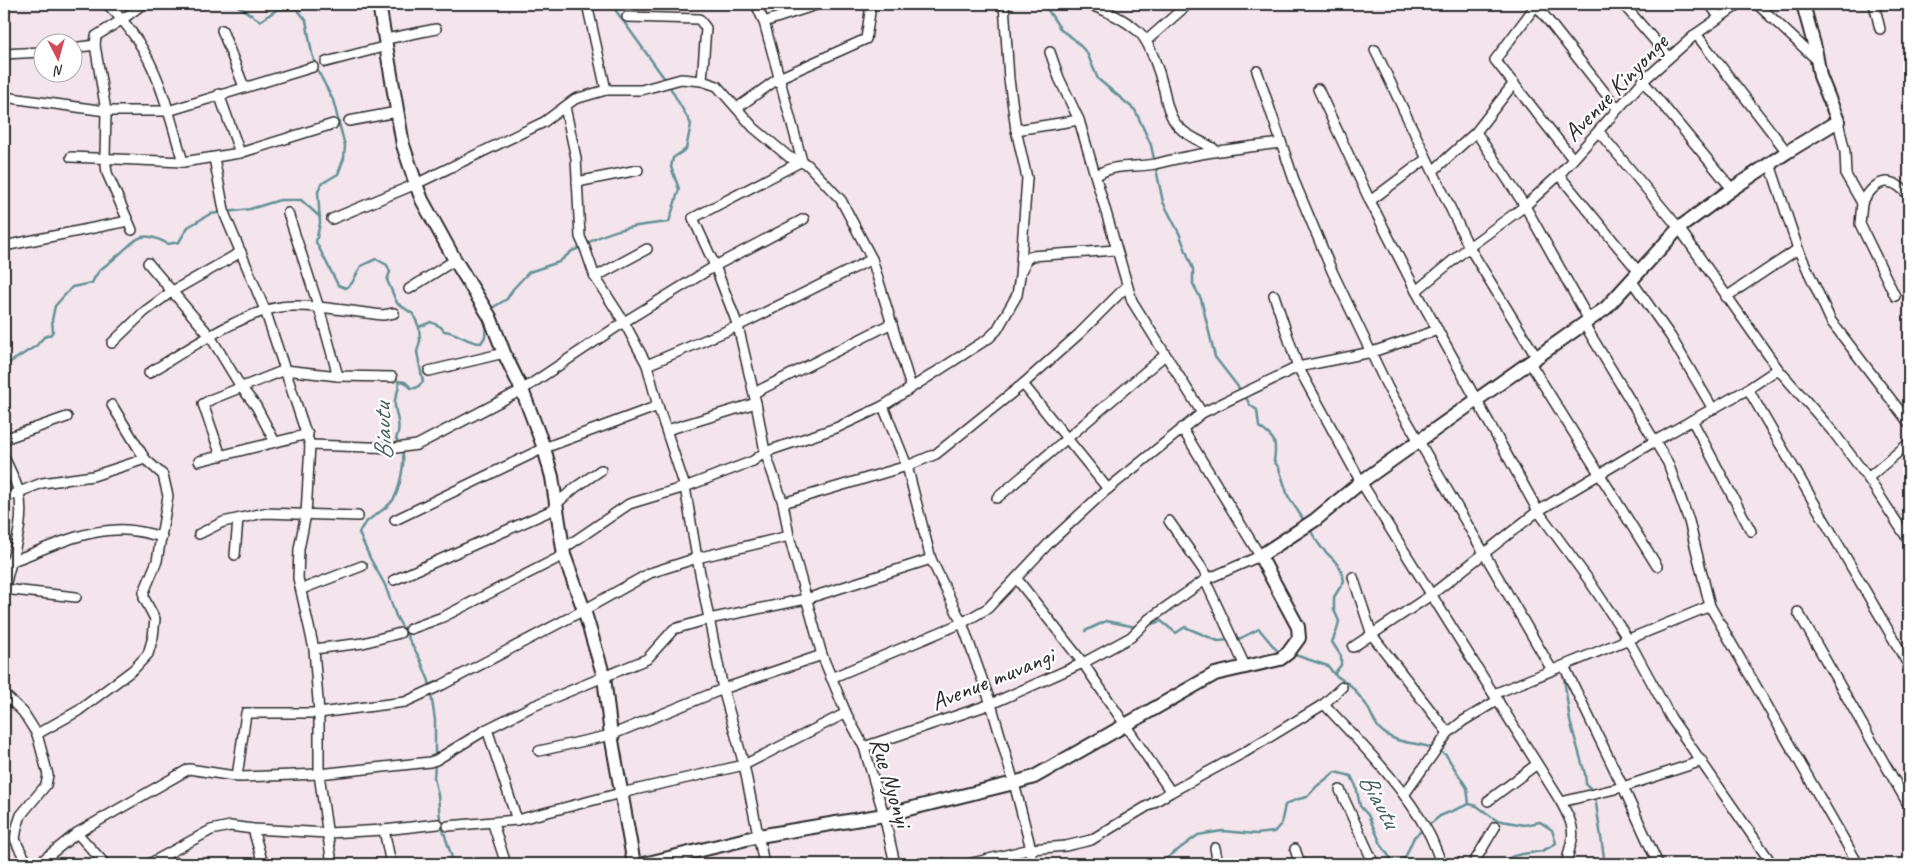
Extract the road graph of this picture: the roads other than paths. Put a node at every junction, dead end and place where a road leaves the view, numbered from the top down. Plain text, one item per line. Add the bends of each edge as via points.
1 (107, 4) edge
2 (143, 4) edge
3 (380, 4) edge
4 (587, 4) edge
5 (756, 4) edge
6 (818, 4) edge
7 (869, 4) edge
8 (1004, 4) edge
9 (1088, 4) edge
10 (1188, 4) edge
11 (1537, 4) edge
12 (1623, 4) edge
13 (1710, 4) edge
14 (1739, 4) edge
15 (1757, 4) edge
16 (1803, 4) edge
17 (1874, 4) edge
18 (627, 17) dead end
19 (1718, 17) junction
20 (123, 19) junction
21 (764, 22) junction
22 (436, 29) dead end
23 (1880, 29) dead end
24 (222, 30) dead end
25 (1696, 34) junction
26 (1146, 41) junction
27 (386, 42) junction
28 (95, 46) junction
29 (82, 47) edge
30 (1375, 50) dead end
31 (1050, 52) dead end
32 (32, 53) edge
33 (4, 54) edge
34 (1669, 57) junction
35 (1817, 60) junction
36 (326, 62) dead end
37 (312, 67) dead end
38 (1257, 71) dead end
39 (779, 78) junction
40 (702, 81) junction
41 (1643, 82) junction
42 (1514, 83) junction
43 (244, 87) junction
44 (1318, 89) dead end
45 (606, 90) junction
46 (219, 94) junction
47 (4, 96) edge
48 (565, 107) junction
49 (737, 108) junction
50 (1617, 108) junction
51 (106, 111) junction
52 (168, 111) junction
53 (397, 112) junction
54 (1079, 120) junction
55 (349, 121) dead end
56 (1838, 121) junction
57 (333, 124) dead end
58 (1016, 130) junction
59 (1476, 132) junction
60 (1599, 132) junction
61 (1281, 143) junction
62 (1214, 151) junction
63 (1787, 152) junction
64 (240, 153) junction
65 (71, 157) dead end
66 (105, 158) junction
67 (214, 158) junction
68 (1426, 159) junction
69 (1574, 159) junction
70 (802, 161) junction
71 (183, 162) junction
72 (1770, 164) junction
73 (638, 170) dead end
74 (1433, 171) junction
75 (1559, 175) junction
76 (1096, 176) junction
77 (577, 182) junction
78 (416, 184) junction
79 (1732, 189) junction
80 (1909, 194) edge
81 (1370, 201) junction
82 (1862, 202) junction
83 (1525, 206) junction
84 (288, 213) dead end
85 (332, 219) dead end
86 (804, 219) dead end
87 (128, 221) junction
88 (1679, 228) junction
89 (132, 230) dead end
90 (4, 246) edge
91 (1469, 247) junction
92 (647, 249) dead end
93 (1798, 249) junction
94 (1116, 250) junction
95 (241, 252) junction
96 (872, 258) junction
97 (455, 260) junction
98 (148, 263) dead end
99 (715, 266) junction
100 (1020, 276) junction
101 (1635, 276) junction
102 (595, 277) junction
103 (1127, 286) junction
104 (409, 289) dead end
105 (1416, 291) junction
106 (171, 292) junction
107 (1274, 295) dead end
108 (1896, 296) dead end
109 (1726, 297) junction
110 (319, 308) junction
111 (265, 310) junction
112 (394, 313) dead end
113 (624, 322) junction
114 (1587, 322) junction
115 (892, 323) junction
116 (738, 326) junction
117 (1438, 330) junction
118 (210, 336) junction
119 (112, 343) dead end
120 (1372, 352) junction
121 (504, 353) junction
122 (1165, 355) junction
123 (1534, 361) junction
124 (647, 364) junction
125 (1298, 367) junction
126 (1778, 369) junction
127 (285, 370) junction
128 (429, 371) dead end
129 (149, 373) dead end
130 (338, 376) junction
131 (392, 377) dead end
132 (1023, 384) junction
133 (241, 387) junction
134 (911, 387) junction
135 (1748, 389) junction
136 (522, 390) junction
137 (754, 393) junction
138 (1475, 400) junction
139 (756, 403) junction
140 (112, 405) dead end
141 (658, 406) junction
142 (883, 406) junction
143 (1713, 409) junction
144 (1202, 413) junction
145 (67, 417) dead end
146 (1692, 420) junction
147 (1909, 423) edge
148 (1182, 428) junction
149 (667, 430) junction
150 (308, 434) junction
151 (1068, 438) junction
152 (4, 439) edge
153 (1418, 441) junction
154 (1656, 441) junction
155 (275, 442) junction
156 (1909, 444) edge
157 (310, 445) junction
158 (544, 448) junction
159 (765, 452) junction
160 (222, 456) junction
161 (4, 457) edge
162 (145, 459) junction
163 (200, 461) dead end
164 (907, 466) junction
165 (601, 470) dead end
166 (1599, 474) junction
167 (1868, 478) junction
168 (1361, 482) junction
169 (685, 487) junction
170 (1108, 489) junction
171 (19, 492) junction
172 (4, 498) edge
173 (997, 498) dead end
174 (783, 503) junction
175 (556, 506) junction
176 (1538, 511) junction
177 (306, 514) junction
178 (358, 516) dead end
179 (238, 518) junction
180 (395, 520) dead end
181 (1169, 521) dead end
182 (1751, 531) dead end
183 (199, 534) dead end
184 (789, 536) junction
185 (162, 537) junction
186 (1909, 540) edge
187 (564, 552) junction
188 (1482, 552) junction
189 (235, 555) dead end
190 (1260, 556) junction
191 (697, 558) junction
192 (931, 560) junction
193 (7, 563) edge
194 (362, 566) dead end
195 (1657, 566) dead end
196 (1352, 577) dead end
197 (1017, 579) junction
198 (1207, 579) junction
199 (394, 580) dead end
200 (302, 589) junction
201 (4, 590) edge
202 (1431, 594) junction
203 (76, 597) dead end
204 (806, 599) junction
205 (1710, 606) junction
206 (584, 610) junction
207 (1798, 612) dead end
208 (709, 619) junction
209 (962, 623) junction
210 (1372, 635) junction
211 (1628, 639) junction
212 (1353, 647) dead end
213 (314, 649) junction
214 (822, 655) junction
215 (1083, 663) junction
216 (1245, 666) junction
217 (1564, 666) junction
218 (1909, 666) edge
219 (1552, 670) junction
220 (604, 677) junction
221 (831, 678) junction
222 (1342, 687) dead end
223 (723, 689) junction
224 (4, 694) edge
225 (1496, 697) junction
226 (991, 704) junction
227 (1324, 704) junction
228 (319, 713) junction
229 (846, 713) junction
230 (1125, 726) junction
231 (487, 729) junction
232 (37, 734) junction
233 (1448, 734) junction
234 (611, 735) junction
235 (864, 747) junction
236 (539, 751) dead end
237 (1702, 761) junction
238 (1537, 764) junction
239 (744, 765) junction
240 (319, 774) junction
241 (237, 777) junction
242 (1014, 783) junction
243 (1623, 787) junction
244 (1340, 790) dead end
245 (1171, 792) junction
246 (621, 793) junction
247 (1404, 795) junction
248 (1488, 801) dead end
249 (1561, 802) junction
250 (1909, 806) edge
251 (884, 815) junction
252 (517, 820) junction
253 (438, 824) dead end
254 (493, 824) junction
255 (448, 826) dead end
256 (1495, 828) dead end
257 (253, 829) junction
258 (384, 830) junction
259 (77, 832) junction
260 (328, 833) junction
261 (759, 836) junction
262 (1215, 848) dead end
263 (1295, 848) dead end
264 (1031, 849) junction
265 (31, 864) edge
266 (38, 864) edge
267 (105, 864) edge
268 (149, 864) edge
269 (263, 864) edge
270 (332, 864) edge
271 (391, 864) edge
272 (506, 864) edge
273 (634, 864) edge
274 (644, 864) edge
275 (764, 864) edge
276 (895, 864) edge
277 (968, 864) edge
278 (1031, 864) edge
279 (1218, 864) edge
280 (1300, 864) edge
281 (1374, 864) edge
282 (1442, 864) edge
283 (1473, 864) edge
284 (1567, 864) edge
285 (1658, 864) edge
286 (1772, 864) edge
287 (1858, 864) edge

1 - 20 street
2 - 20 street
3 - 27 street
4 - 45 street
5 - 21 street
6 - 21 street
7 - 39 street via 866,40
8 - 58 street
9 - 26 street via 1110,12 1139,31
10 - 26 street
11 - 42 street via 1495,60
11 - 50 street
12 - 34 street
13 - 19 street
14 - 19 street, Avenue Kinyonge
15 - 35 street
16 - 35 street
17 - 23 street
18 - 40 street via 699,19 706,28
19 - 25 street, Avenue Kinyonge
20 - 28 street via 96,36
20 - 52 street via 151,61
21 - 39 street
22 - 27 street
24 - 43 street
25 - 34 street, Avenue Kinyonge
25 - 63 street
26 - 62 street via 1175,123
27 - 36 street
27 - 53 street
28 - 29 street
28 - 51 street
30 - 68 street
31 - 54 street
32 - 33 street
34 - 41 street, Avenue Kinyonge
35 - 56 street
37 - 43 street
38 - 61 street
39 - 49 street
39 - 70 street
40 - 45 street via 681,79 641,90
40 - 49 street via 717,86
41 - 50 street, Avenue Kinyonge
41 - 79 street
42 - 59 street
42 - 69 street
43 - 46 street
44 - 81 street
45 - 48 street via 575,99
46 - 52 street
46 - 64 street
47 - 51 street
48 - 77 street via 576,158
48 - 78 street via 544,122
49 - 70 street via 775,147
50 - 60 street, Avenue Kinyonge
51 - 52 street
51 - 66 street
52 - 71 street
53 - 55 street
53 - 78 street via 403,145
54 - 58 street
54 - 76 street
56 - 63 street
56 - 82 street via 1846,175
57 - 64 street
58 - 100 street via 1027,178
59 - 74 street
59 - 83 street
60 - 69 street, Avenue Kinyonge
60 - 88 street
61 - 62 street
61 - 120 street via 1332,271
62 - 76 street via 1155,164 1104,170
63 - 72 street
64 - 67 street
65 - 66 street
66 - 71 street
66 - 87 street via 106,173
67 - 71 street
67 - 95 street via 224,210
68 - 74 street
68 - 81 street
69 - 75 street, Avenue Kinyonge
70 - 96 street via 841,200
70 - 99 street, Rue Nyonyi via 693,218
72 - 79 street
72 - 93 street
73 - 77 street
74 - 91 street
75 - 83 street, Avenue Kinyonge
75 - 101 street
76 - 94 street
77 - 102 street via 580,237
78 - 85 street
78 - 97 street
79 - 88 street
80 - 82 street via 1892,183 1884,182 1870,190
81 - 105 street
82 - 108 street via 1860,224
83 - 91 street, Avenue Kinyonge
83 - 114 street
84 - 110 street
86 - 99 street
87 - 89 street
87 - 90 street
88 - 101 street
88 - 109 street
91 - 105 street, Avenue Kinyonge
91 - 123 street
92 - 102 street
93 - 109 street
93 - 147 street via 1831,320
94 - 100 street via 1031,256
94 - 103 street
95 - 106 street
95 - 111 street
96 - 115 street
96 - 116 street
97 - 104 street
97 - 121 street via 487,313
98 - 106 street
99 - 113 street
99 - 116 street, Rue Nyonyi
100 - 134 street via 1017,295 997,330
101 - 114 street via 1606,308
101 - 143 street
102 - 113 street
103 - 122 street via 1132,301
103 - 132 street
105 - 117 street
106 - 118 street
106 - 119 street via 144,312
107 - 125 street
109 - 126 street
110 - 111 street via 289,306
110 - 112 street via 383,315
110 - 130 street
111 - 118 street
111 - 127 street
113 - 124 street
113 - 136 street
114 - 123 street
114 - 154 street
115 - 134 street
115 - 137 street
116 - 124 street
116 - 137 street, Rue Nyonyi
117 - 120 street
117 - 138 street
118 - 129 street
118 - 133 street
120 - 125 street
120 - 153 street
121 - 128 street
121 - 136 street
122 - 144 street
122 - 151 street
123 - 138 street
123 - 166 street
124 - 141 street
125 - 144 street
125 - 168 street
126 - 135 street
126 - 167 street
127 - 130 street
127 - 133 street
127 - 150 street
130 - 131 street
132 - 151 street
132 - 164 street via 936,454
133 - 155 street via 256,406
133 - 160 street via 203,404
134 - 142 street
135 - 143 street
135 - 218 street
136 - 157 street via 418,445 396,448
136 - 158 street
137 - 139 street, Rue Nyonyi
138 - 153 street
138 - 176 street
139 - 149 street
139 - 159 street, Rue Nyonyi
140 - 162 street
141 - 149 street
141 - 158 street
142 - 159 street via 836,428
142 - 164 street
143 - 146 street
144 - 148 street
145 - 152 street
146 - 154 street
146 - 182 street
148 - 170 street
148 - 190 street
149 - 169 street
150 - 155 street
150 - 157 street
151 - 170 street
151 - 173 street
153 - 168 street
153 - 188 street
154 - 166 street
154 - 205 street via 1668,463 1689,521
155 - 160 street
156 - 167 street
157 - 177 street
158 - 175 street
158 - 180 street
159 - 169 street via 753,461
159 - 174 street, Rue Nyonyi
160 - 163 street
161 - 171 street
162 - 171 street via 93,476 42,483
162 - 185 street via 163,475 168,496
164 - 174 street
164 - 192 street
165 - 175 street
166 - 176 street
166 - 195 street
167 - 186 street
168 - 190 street via 1308,525
168 - 202 street
169 - 187 street via 629,504
169 - 191 street
170 - 197 street via 1051,541
171 - 172 street
171 - 193 street via 20,533
174 - 184 street, Rue Nyonyi
175 - 187 street
175 - 199 street
176 - 188 street
176 - 211 street
177 - 178 street
177 - 179 street via 264,513
177 - 200 street via 299,549 298,578
179 - 183 street
179 - 189 street
181 - 198 street
184 - 191 street
184 - 204 street, Rue Nyonyi
185 - 193 street via 116,530 92,534
185 - 232 street via 157,562 144,592 155,619 148,654 134,669 84,707
187 - 206 street
187 - 213 street via 442,618 363,642
188 - 202 street
188 - 219 street
190 - 198 street, Avenue muvangi
190 - 216 street via 1298,627 1299,638 1280,659
191 - 206 street via 650,573
191 - 208 street
192 - 204 street
192 - 209 street
193 - 201 street
194 - 200 street
196 - 210 street
197 - 209 street via 988,608
197 - 215 street
198 - 215 street, Avenue muvangi via 1149,619 1131,637
198 - 216 street
200 - 213 street
201 - 203 street
202 - 210 street
202 - 225 street
204 - 208 street
204 - 214 street, Rue Nyonyi
205 - 211 street
205 - 287 street
206 - 220 street
206 - 228 street via 405,702
207 - 250 street
208 - 220 street via 674,629 647,659
208 - 223 street
209 - 221 street
209 - 226 street
210 - 212 street
210 - 233 street
211 - 217 street
211 - 237 street via 1671,718
213 - 228 street
214 - 221 street, Rue Nyonyi
214 - 223 street
215 - 226 street, Avenue muvangi
215 - 230 street
216 - 230 street via 1215,674
217 - 219 street
217 - 243 street
219 - 225 street
220 - 231 street
220 - 234 street
221 - 229 street, Rue Nyonyi
222 - 227 street
223 - 234 street
223 - 239 street
224 - 232 street via 23,712
225 - 233 street
225 - 238 street
226 - 235 street, Avenue muvangi
226 - 242 street
227 - 245 street via 1246,752
227 - 247 street via 1388,773
228 - 240 street
228 - 241 street via 246,713
229 - 235 street, Rue Nyonyi
229 - 239 street
230 - 242 street via 1034,777
230 - 245 street
231 - 240 street via 433,761
231 - 252 street
232 - 265 street via 48,780 21,815 16,838 28,864
233 - 247 street
234 - 236 street
234 - 246 street
235 - 251 street, Rue Nyonyi
237 - 243 street
237 - 286 street
238 - 248 street
238 - 249 street
239 - 246 street
239 - 261 street
240 - 241 street
240 - 260 street
241 - 259 street via 189,768
242 - 251 street
242 - 264 street
243 - 249 street
243 - 285 street
244 - 281 street
245 - 264 street via 1091,840
246 - 252 street
246 - 273 street
247 - 282 street via 1423,823
249 - 284 street via 1572,826
251 - 261 street
251 - 276 street, Rue Nyonyi
252 - 254 street
253 - 258 street
254 - 255 street
254 - 272 street
256 - 283 street
257 - 260 street
257 - 268 street via 230,826 211,830
257 - 269 street
258 - 260 street
258 - 271 street
259 - 266 street
259 - 267 street
260 - 270 street
261 - 274 street
261 - 275 street
262 - 279 street
263 - 280 street
264 - 277 street
264 - 278 street

